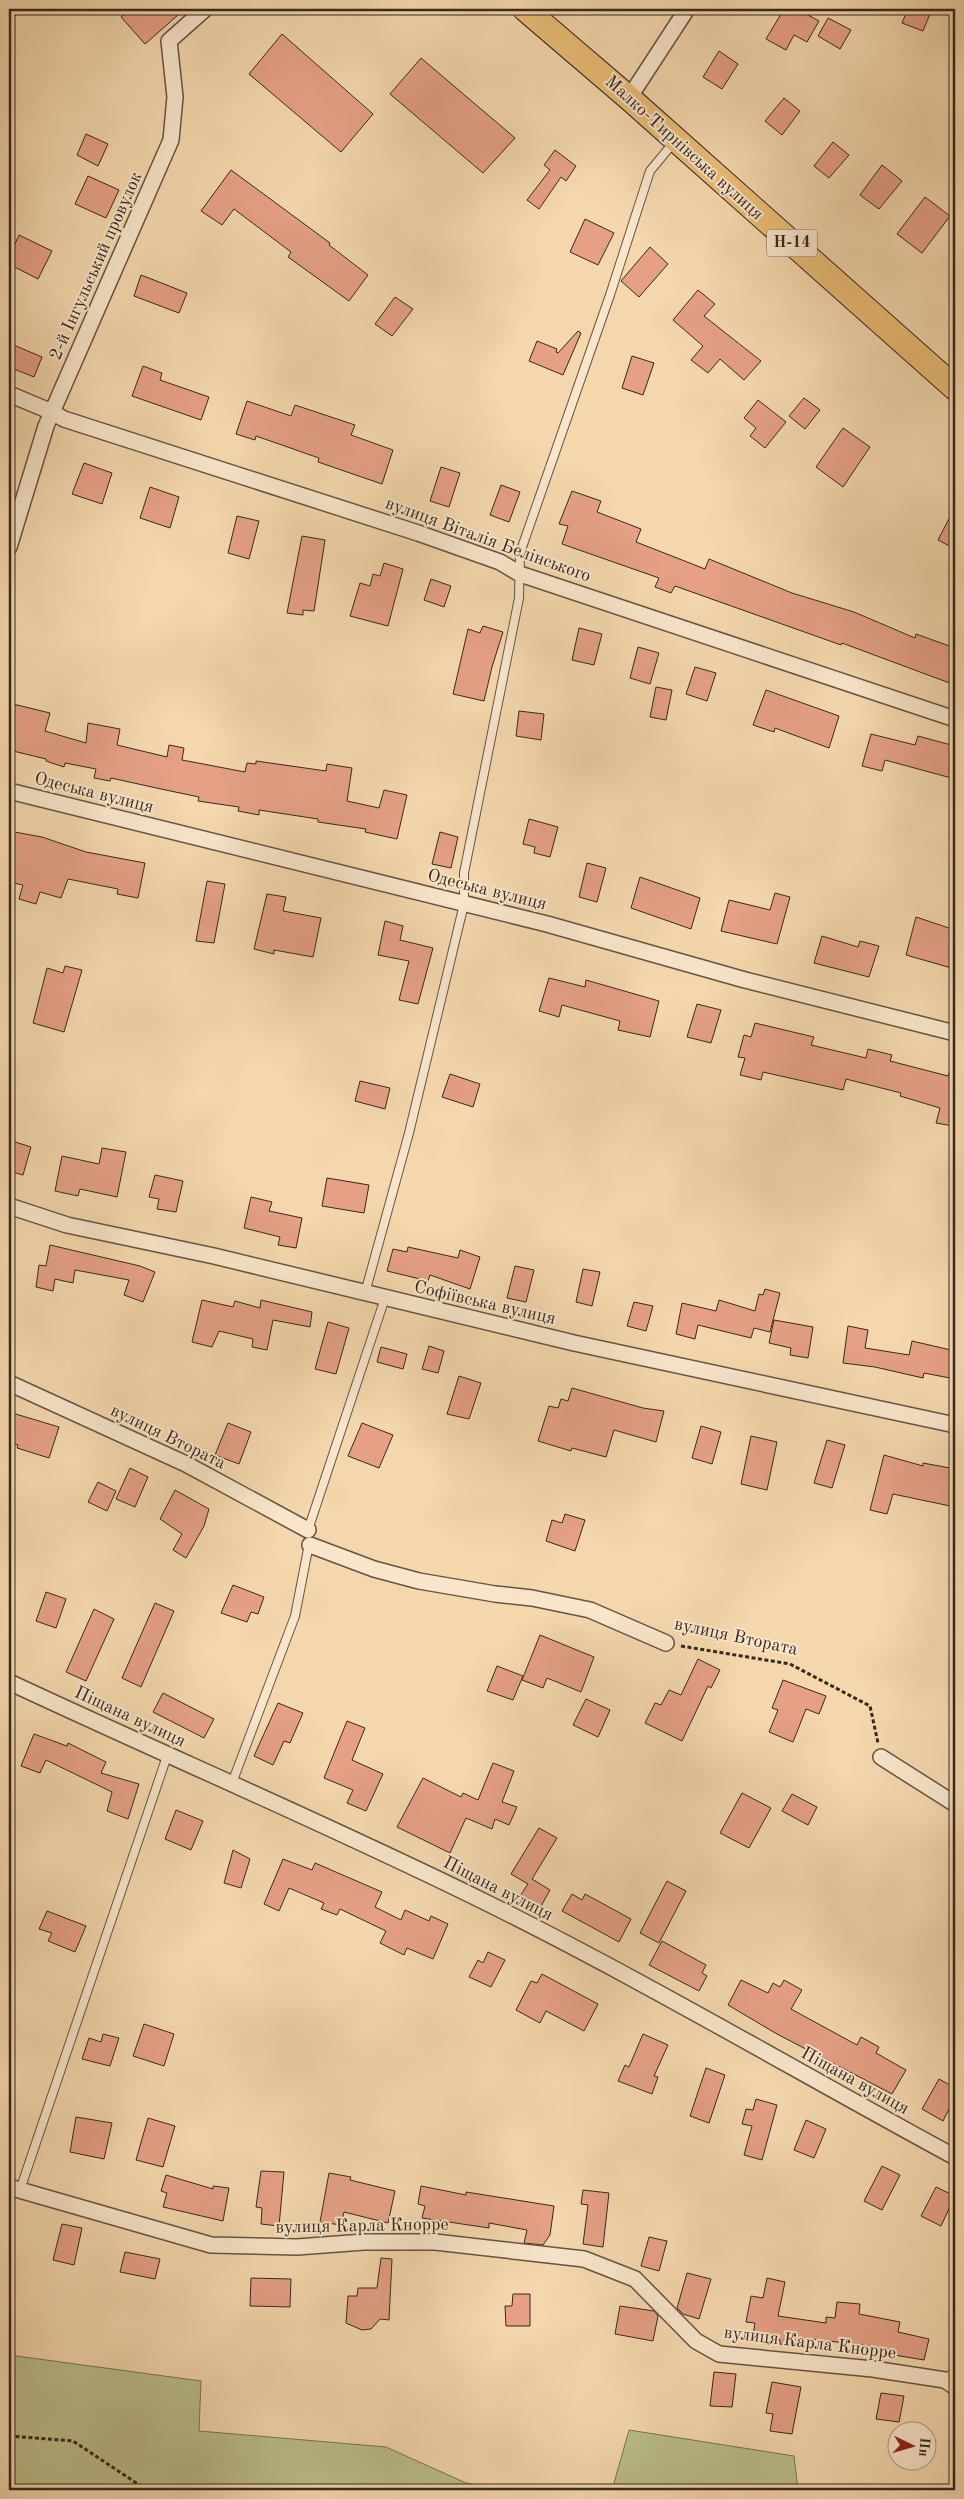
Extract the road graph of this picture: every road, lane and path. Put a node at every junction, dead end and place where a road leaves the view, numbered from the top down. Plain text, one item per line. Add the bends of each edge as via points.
1 (205, 9) edge
2 (525, 9) edge
3 (687, 9) edge
4 (629, 98) junction
5 (675, 140) junction
6 (955, 388) edge
7 (9, 394) edge
8 (52, 412) junction
9 (9, 547) edge
10 (520, 574) junction
11 (955, 719) edge
12 (9, 791) edge
13 (464, 904) junction
14 (955, 1033) edge
15 (9, 1206) edge
16 (366, 1292) junction
17 (386, 1298) junction
18 (9, 1383) edge
19 (955, 1425) edge
20 (308, 1530) junction
21 (310, 1545) junction
22 (666, 1643) joint
23 (9, 1682) edge
24 (167, 1756) junction
25 (881, 1757) joint
26 (232, 1783) junction
27 (955, 1804) edge
28 (955, 2157) edge
29 (14, 2189) edge
30 (952, 2379) edge
31 (9, 2436) edge
32 (147, 2490) edge

1 - 8 street, 2-й Інгульський провулок via 169,42 176,97 171,140
2 - 4 main road, Малко-Тирнівська вулиця / Н-14
3 - 4 street
4 - 5 main road, Малко-Тирнівська вулиця / Н-14
5 - 6 main road, Малко-Тирнівська вулиця / Н-14
5 - 10 lane via 650,171 520,553
7 - 8 street, вулиця Віталія Белінського
8 - 9 street, 2-й Інгульський провулок
8 - 10 street, вулиця Віталія Белінського via 64,420 427,536 500,562
10 - 11 street, вулиця Віталія Белінського
10 - 13 lane via 520,598 464,873
12 - 13 street, Одеська вулиця
13 - 14 street, Одеська вулиця
13 - 16 lane via 409,1133
15 - 16 street, Софіївська вулиця via 67,1225
16 - 17 street, Софіївська вулиця
17 - 19 street, Софіївська вулиця via 574,1343
17 - 20 lane
18 - 20 street, вулиця Втората via 186,1464
20 - 21 lane
21 - 22 street, вулиця Втората via 374,1569 419,1581 590,1610
21 - 26 lane via 295,1616
22 - 25 path, вулиця Втората via 790,1664 870,1706
23 - 24 street, Піщана вулиця
24 - 26 street, Піщана вулиця
24 - 29 lane
25 - 27 street
26 - 28 street, Піщана вулиця via 484,1902 662,1995
29 - 30 street, вулиця Карла Кнорре via 211,2245 297,2247 364,2242 435,2242 584,2259 635,2279 696,2341 719,2354
31 - 32 path via 72,2441

